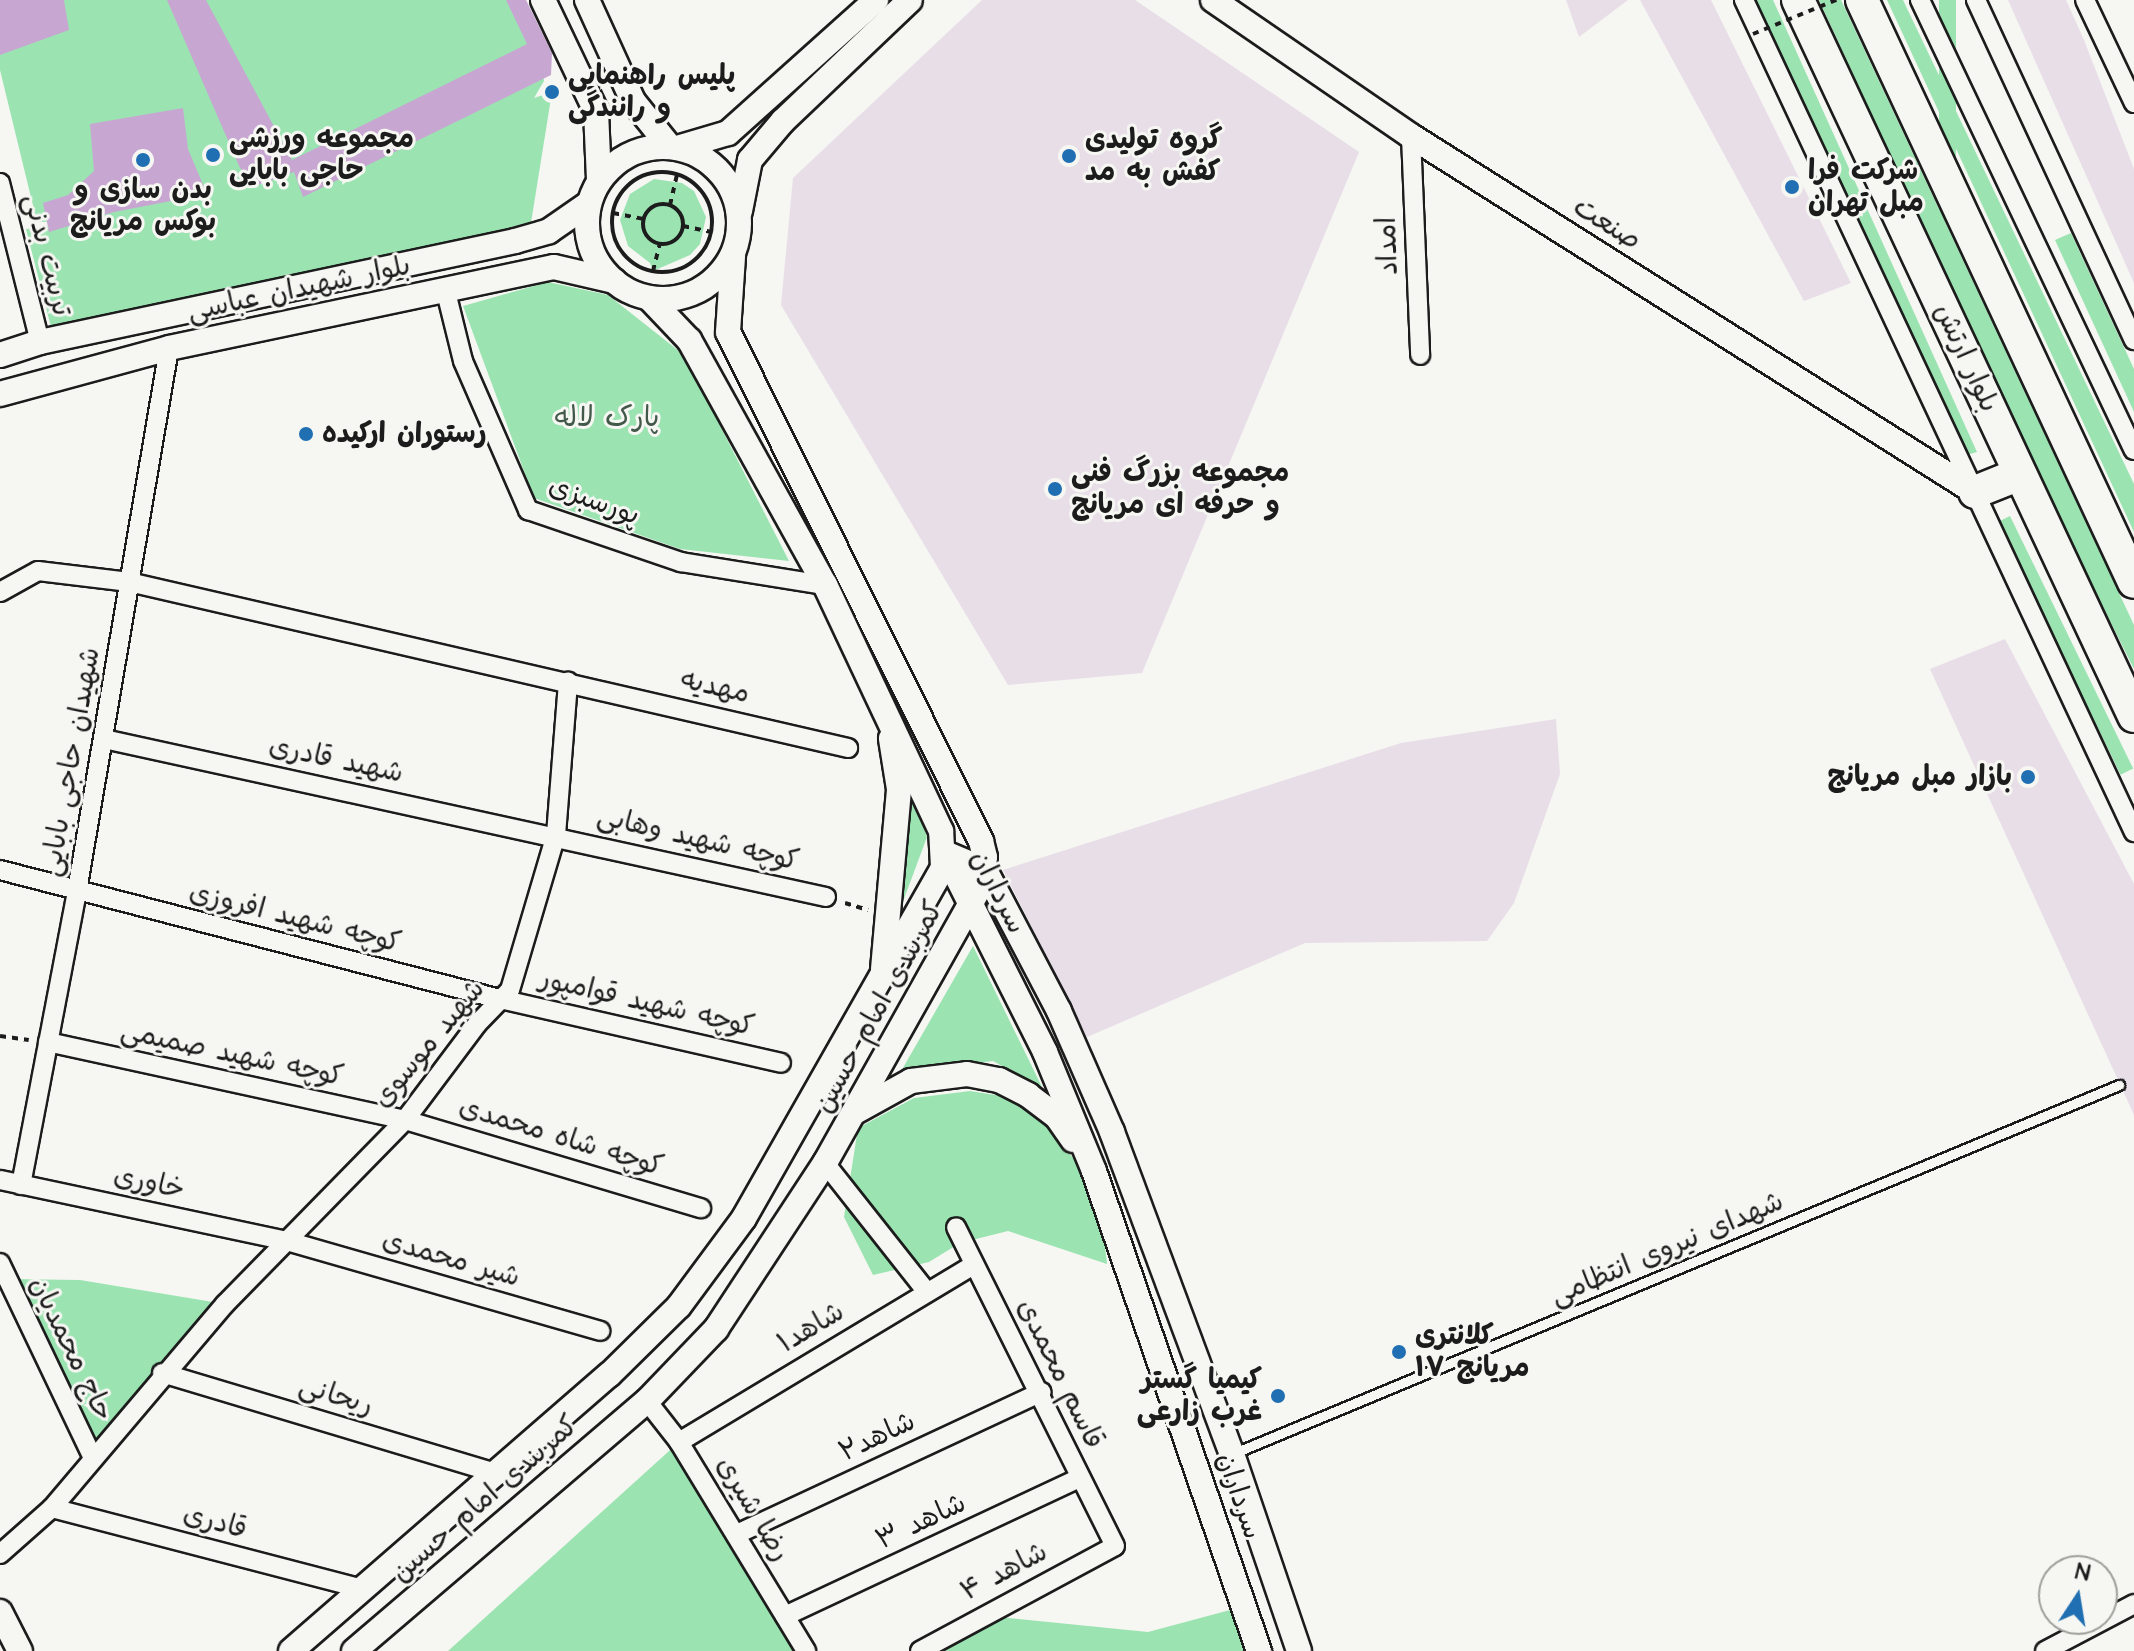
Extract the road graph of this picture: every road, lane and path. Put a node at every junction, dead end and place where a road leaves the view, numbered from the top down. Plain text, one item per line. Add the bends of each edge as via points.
1 (543, 0) edge
2 (587, 0) edge
3 (876, 0) edge
4 (910, 0) edge
5 (1213, 0) edge
6 (1744, 0) edge
7 (1798, 0) edge
8 (1836, 0) edge
9 (1862, 0) edge
10 (1920, 0) edge
11 (1976, 0) edge
12 (2085, 0) edge
13 (1753, 34) dead end
14 (2134, 103) edge
15 (1411, 136) junction
16 (673, 148) junction
17 (677, 174) junction
18 (599, 181) junction
19 (0, 183) edge
20 (588, 204) junction
21 (670, 205) junction
22 (613, 213) junction
23 (739, 217) junction
24 (644, 219) junction
25 (683, 226) junction
26 (711, 232) junction
27 (660, 243) junction
28 (733, 256) junction
29 (653, 271) junction
30 (614, 281) junction
31 (445, 288) junction
32 (650, 299) junction
33 (2134, 340) edge
34 (40, 342) junction
35 (169, 348) junction
36 (0, 355) edge
37 (1420, 355) dead end
38 (50, 378) junction
39 (0, 394) edge
40 (2134, 450) edge
41 (2020, 474) junction
42 (1975, 492) junction
43 (129, 582) junction
44 (2134, 582) edge
45 (825, 585) junction
46 (0, 592) edge
47 (568, 681) junction
48 (886, 709) junction
49 (2134, 716) edge
50 (104, 739) junction
51 (848, 748) dead end
52 (2134, 832) edge
53 (556, 835) junction
54 (945, 853) junction
55 (0, 870) edge
56 (985, 870) junction
57 (77, 891) junction
58 (826, 897) joint
59 (971, 905) junction
60 (889, 916) junction
61 (881, 983) junction
62 (500, 999) junction
63 (0, 1036) edge
64 (48, 1042) junction
65 (781, 1063) dead end
66 (2119, 1085) dead end
67 (855, 1112) junction
68 (405, 1120) junction
69 (825, 1163) junction
70 (1094, 1171) junction
71 (0, 1180) edge
72 (21, 1185) junction
73 (701, 1208) dead end
74 (956, 1227) dead end
75 (287, 1241) junction
76 (0, 1263) edge
77 (974, 1265) junction
78 (926, 1291) junction
79 (600, 1331) dead end
80 (162, 1373) junction
81 (1041, 1392) junction
82 (647, 1401) junction
83 (679, 1442) junction
84 (1232, 1454) junction
85 (93, 1458) junction
86 (493, 1472) junction
87 (1080, 1478) junction
88 (52, 1508) junction
89 (737, 1534) junction
90 (1115, 1546) joint
91 (0, 1554) edge
92 (363, 1589) junction
93 (2134, 1604) edge
94 (785, 1616) junction
95 (1, 1617) edge
96 (20, 1651) edge
97 (291, 1651) edge
98 (354, 1651) edge
99 (806, 1651) edge
100 (920, 1651) edge
101 (1259, 1651) edge
102 (1299, 1651) edge
103 (2045, 1651) edge

1 - 18 main road via 596,111
2 - 16 main road via 633,101
3 - 16 main road via 728,133
4 - 23 main road via 783,121 750,160
5 - 15 main road, صنعت
6 - 42 street
7 - 41 highway, بلوار ارتش
8 - 13 path, bridge
9 - 44 highway, بلوار ارتش
10 - 40 street
11 - 33 street
12 - 14 street
15 - 37 street, امداد
15 - 42 main road, صنعت
16 - 18 main road via 638,150
16 - 23 main road via 712,163 729,182
17 - 21 path
17 - 22 path via 652,174 629,184
17 - 26 path via 703,193 711,208
18 - 20 main road
19 - 34 street, تربیت بدنی
20 - 30 main road via 586,230 593,254
20 - 34 main road, بلوار شهیدان عباسی via 549,231 515,241
21 - 24 path via 654,206
21 - 25 path via 682,216
22 - 24 path
22 - 29 path via 618,245 627,258
23 - 28 main road
24 - 27 path via 647,235
25 - 26 path
25 - 27 path via 675,240
26 - 29 path via 701,255 688,265
27 - 29 path
28 - 32 main road via 699,291 675,299
28 - 56 main road via 728,332 976,830
30 - 31 main road, بلوار شهیدان عباسی via 554,267
30 - 32 main road, بلوار شهیدان عباسی
31 - 35 main road, بلوار شهیدان عباسی
31 - 45 street, پورسبزی via 463,361 528,510 681,562
32 - 45 main road via 689,340
34 - 36 main road, بلوار شهیدان عباسی
34 - 38 main road
35 - 38 main road, بلوار شهیدان عباسی
35 - 43 street, شهیدان حاجی بابایی
38 - 39 main road, بلوار شهیدان عباسی
41 - 42 highway
41 - 49 highway, بلوار ارتش
42 - 52 street
43 - 46 street via 38,571
43 - 47 street
43 - 50 street, شهیدان حاجی بابایی
45 - 48 main road
47 - 51 street, مهدیه
47 - 53 street, شهید موسوی
48 - 54 main road via 941,831
48 - 60 main road via 899,789
50 - 53 street, شهید قادری
50 - 57 street, شهیدان حاجی بابایی
53 - 58 street, کوچه شهید وهابی
53 - 62 street, شهید موسوی via 510,990
54 - 56 main road, سرداران
54 - 59 main road, سرداران
54 - 61 main road, کمربندی امام حسین via 937,882
55 - 57 street, کوچه شهید افروزی
56 - 59 main road, کمربندی امام حسین
56 - 84 main road, سرداران via 1059,1011 1112,1132
57 - 62 street, کوچه شهید افروزی
57 - 64 street, شهیدان حاجی بابایی
58 - 60 path
59 - 67 main road, کمربندی امام حسین
59 - 70 main road, سرداران via 1045,1052
60 - 61 main road
61 - 86 main road, کمربندی امام حسین via 744,1218 679,1306 609,1375
62 - 65 street, کوچه شهید قوامپور
62 - 68 street, شهید موسوی
63 - 64 path
64 - 68 street, کوچه شهید صمیمی
64 - 72 street, شهیدان حاجی بابایی
66 - 84 lane, شهدای نیروی انتظامی
67 - 69 main road, کمربندی امام حسین
67 - 70 main road via 911,1081 936,1075 999,1080 1057,1117
68 - 73 street, کوچه شاه محمدی
68 - 75 street, شهید موسوی
69 - 78 street
69 - 82 main road, کمربندی امام حسین via 751,1281 689,1359
70 - 101 main road, سرداران
71 - 72 street, خاوری
72 - 75 street, خاوری
74 - 77 street, قاسم محمدی
75 - 79 street, شیر محمدی
75 - 80 street, شهید موسوی
76 - 85 street, حاج محمدیان
77 - 78 street, شاهد۱
77 - 81 street, قاسم محمدی
78 - 83 street, شاهد۱
80 - 85 street, شهید موسوی
80 - 86 street, ریحانی
81 - 87 street, قاسم محمدی
81 - 89 street, شاهد۲
82 - 83 street, رضا شیری
82 - 98 main road, کمربندی امام حسین
83 - 89 street, رضا شیری
84 - 102 main road, سرداران
85 - 88 street, شهید موسوی
86 - 92 main road, کمربندی امام حسین
87 - 90 street, قاسم محمدی
87 - 94 street, شاهد ۳
88 - 91 street, شهید موسوی
88 - 92 street, قادری
89 - 94 street, رضا شیری
90 - 100 street, شاهد ۴
92 - 97 main road, کمربندی امام حسین
93 - 103 street
94 - 99 street, رضا شیری
95 - 96 main road

